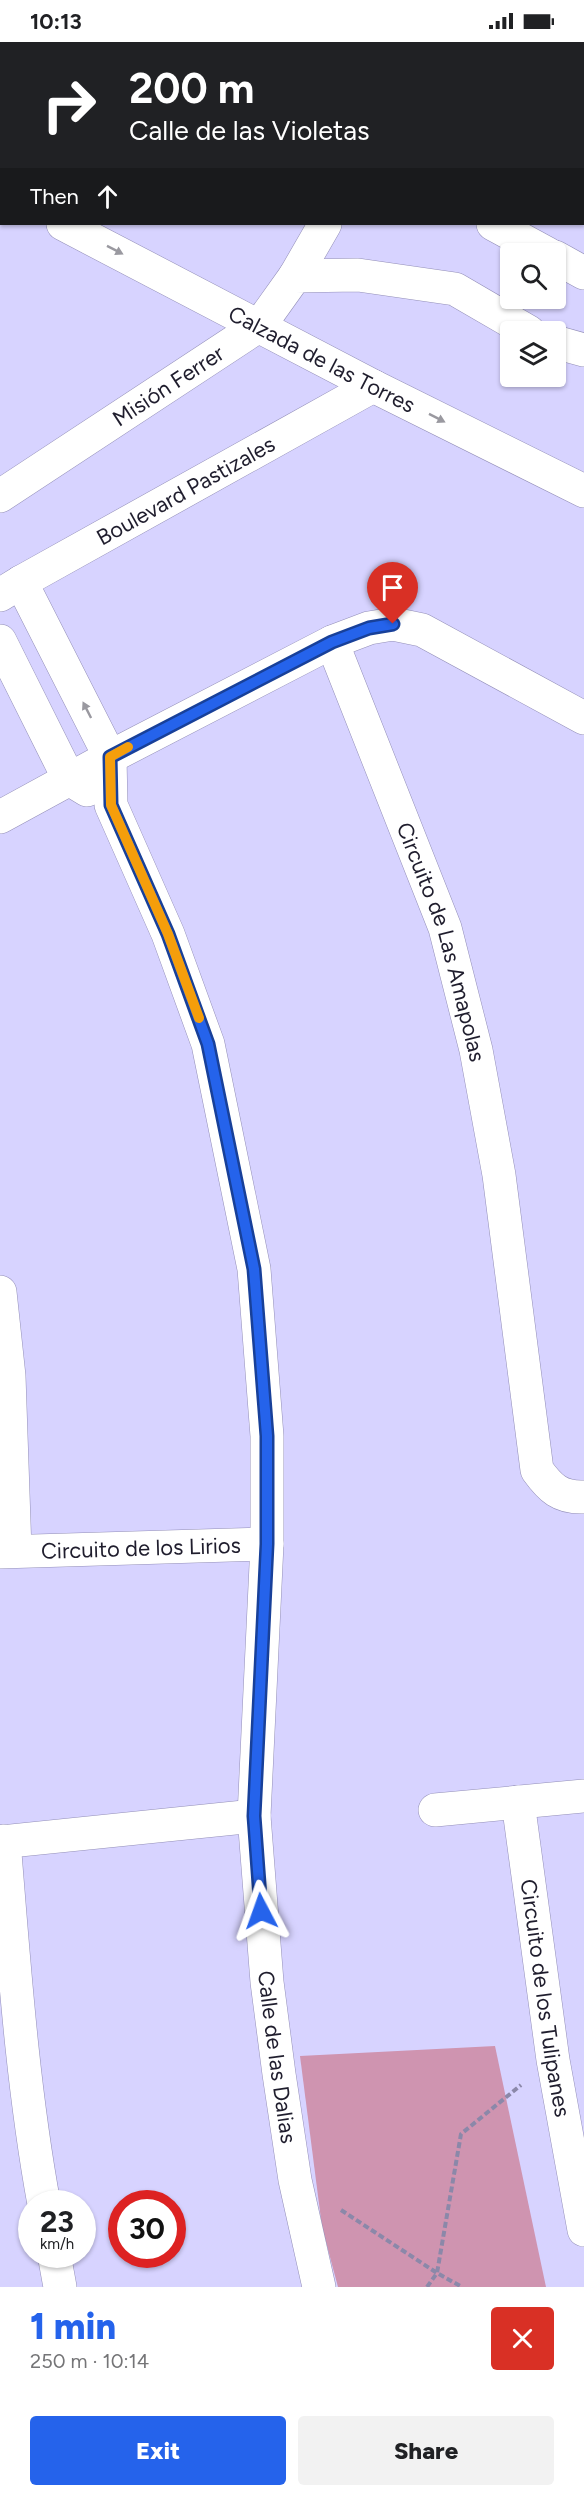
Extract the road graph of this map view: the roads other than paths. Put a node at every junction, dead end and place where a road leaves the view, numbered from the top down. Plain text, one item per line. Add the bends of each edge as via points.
1 (65, 225) edge
2 (324, 225) edge
3 (495, 225) edge
4 (528, 243) edge
5 (566, 263) edge
6 (584, 273) edge
7 (295, 276) junction
8 (510, 321) edge
9 (260, 325) junction
10 (566, 345) edge
11 (584, 350) edge
12 (373, 386) junction
13 (584, 491) edge
14 (0, 496) edge
15 (10, 589) edge
16 (0, 641) edge
17 (332, 642) junction
18 (584, 718) edge
19 (110, 757) junction
20 (69, 779) junction
21 (111, 805) junction
22 (0, 817) edge
23 (0, 1293) edge
24 (584, 1497) edge
25 (267, 1544) junction
26 (8, 1551) edge
27 (584, 1796) edge
28 (518, 1802) junction
29 (435, 1810) dead end
30 (254, 1816) junction
31 (2, 1842) edge
32 (42, 2190) edge
33 (584, 2230) edge
34 (57, 2268) edge
35 (60, 2287) edge
36 (320, 2287) edge

1 -> 9 street, Calzada de las Torres
2 - 7 street, Misión Ferrer
3 - 4 street
5 - 6 street
7 - 8 street via 358,275 455,289
7 - 9 street, Misión Ferrer
9 - 12 street, Calzada de las Torres
9 - 14 street, Misión Ferrer
10 - 11 street
12 -> 13 street, Calzada de las Torres
12 - 15 street, Boulevard Pastizales
19 -> 15 street, Calle de las Dalias
16 - 20 street
17 - 18 street via 393,624 422,630
17 - 19 street
17 - 24 street, Circuito de Las Amapolas via 446,928 476,1050 499,1175 537,1470 550,1488 572,1497
19 - 20 street
19 - 21 street, Calle de las Dalias
20 - 21 street
20 - 22 street
21 - 25 street, Calle de las Dalias via 168,934 208,1044 254,1269 267,1436
23 - 26 street, Circuito de los Lirios via 9,1376
25 - 26 street, Circuito de los Lirios
25 - 30 street, Calle de las Dalias
27 - 28 street
28 - 29 street
28 - 33 street, Circuito de los Tulipanes via 553,2060
30 - 31 street
30 - 36 street, Calle de las Dalias via 267,1982 295,2180
31 - 32 street via 19,2021
34 - 35 street

